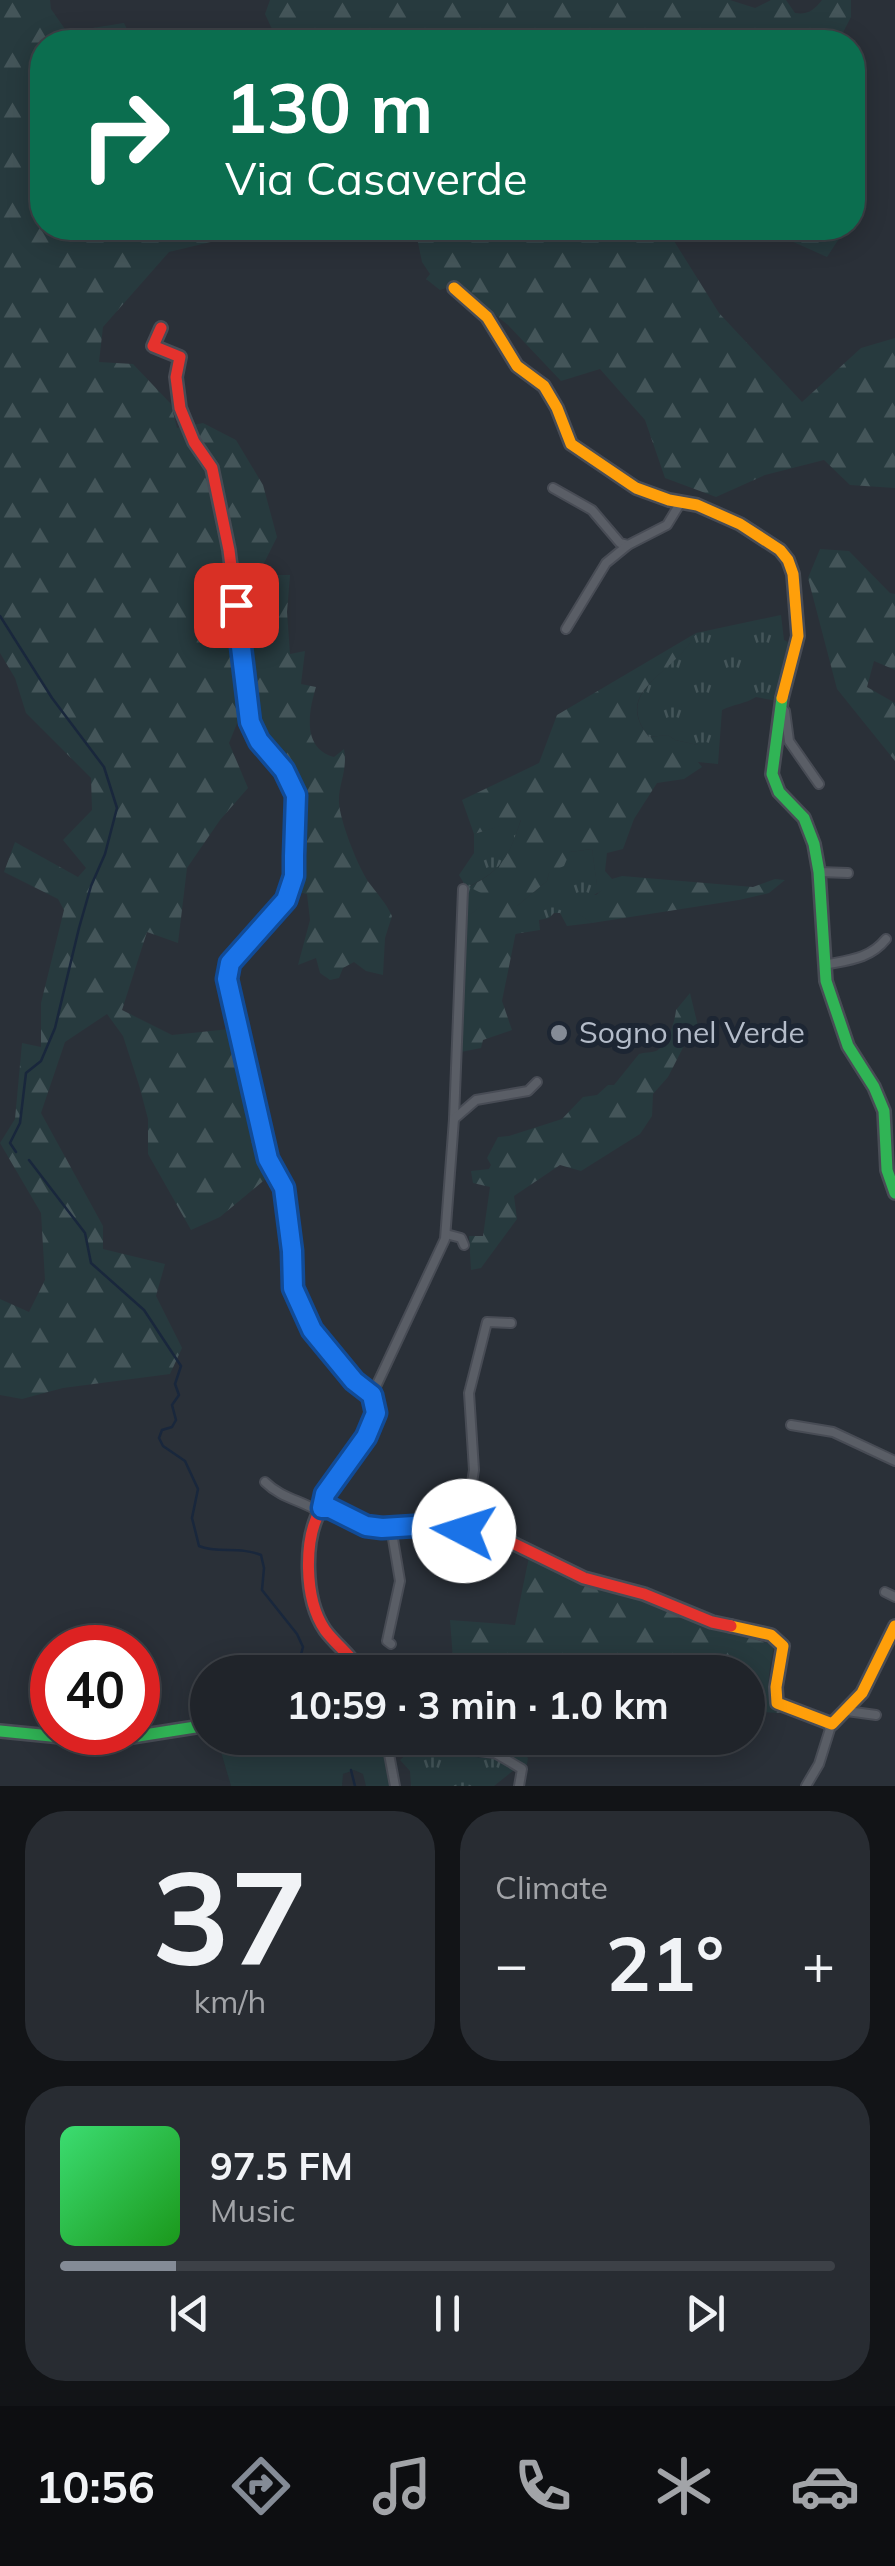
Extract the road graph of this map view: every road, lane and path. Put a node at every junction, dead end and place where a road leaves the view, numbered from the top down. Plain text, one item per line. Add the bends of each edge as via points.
1 (454, 288) dead end
2 (161, 328) dead end
3 (553, 488) dead end
4 (680, 502) junction
5 (628, 545) junction
6 (566, 629) dead end
7 (780, 706) junction
8 (820, 784) dead end
9 (819, 872) junction
10 (848, 873) dead end
11 (463, 889) dead end
12 (886, 939) dead end
13 (824, 965) junction
14 (537, 1082) dead end
15 (454, 1119) junction
16 (895, 1194) edge
17 (446, 1234) junction
18 (464, 1245) dead end
19 (512, 1323) dead end
20 (372, 1395) junction
21 (791, 1425) dead end
22 (895, 1461) edge
23 (266, 1482) dead end
24 (320, 1509) junction
25 (391, 1527) junction
26 (464, 1531) junction
27 (885, 1592) dead end
28 (895, 1597) edge
29 (895, 1626) edge
30 (391, 1644) dead end
31 (346, 1655) edge
32 (847, 1712) junction
33 (876, 1715) dead end
34 (826, 1724) junction
35 (190, 1728) edge
36 (0, 1731) edge
37 (391, 1755) edge
38 (498, 1755) edge
39 (394, 1786) edge
40 (519, 1786) edge
41 (806, 1786) edge

1 - 4 street via 487,317 517,366 544,386 571,444 636,488
2 - 20 street via 153,346 180,357 180,408 212,468 250,722 296,795 294,876 286,900 230,963 227,979 268,1159 284,1188 293,1288 312,1330
3 - 5 street via 592,510
4 - 5 street via 668,525
4 - 7 street via 740,524 788,560 798,636
5 - 6 street via 606,563
7 - 8 street via 789,741
7 - 9 street via 772,774 804,818
9 - 10 street
9 - 13 street
11 - 15 street
12 - 13 street via 865,957
13 - 16 street via 848,1046 884,1110 886,1170
14 - 15 street via 528,1091 476,1100
15 - 17 street
17 - 18 street
17 - 20 street
19 - 26 street via 487,1322 469,1393 474,1470
20 - 24 street via 376,1413 366,1437
21 - 22 street via 833,1432
23 - 24 street via 281,1496
24 - 25 street via 366,1526
24 - 31 street via 311,1534 315,1608
25 - 26 street
25 - 30 street via 400,1581
26 - 34 street via 490,1532 584,1578 694,1617 771,1635 782,1646 778,1703
27 - 28 street
29 - 32 street via 872,1678
32 - 33 street
32 - 34 street
34 - 41 street via 830,1730
35 - 36 street via 132,1738
37 - 39 street
38 - 40 street via 522,1769

